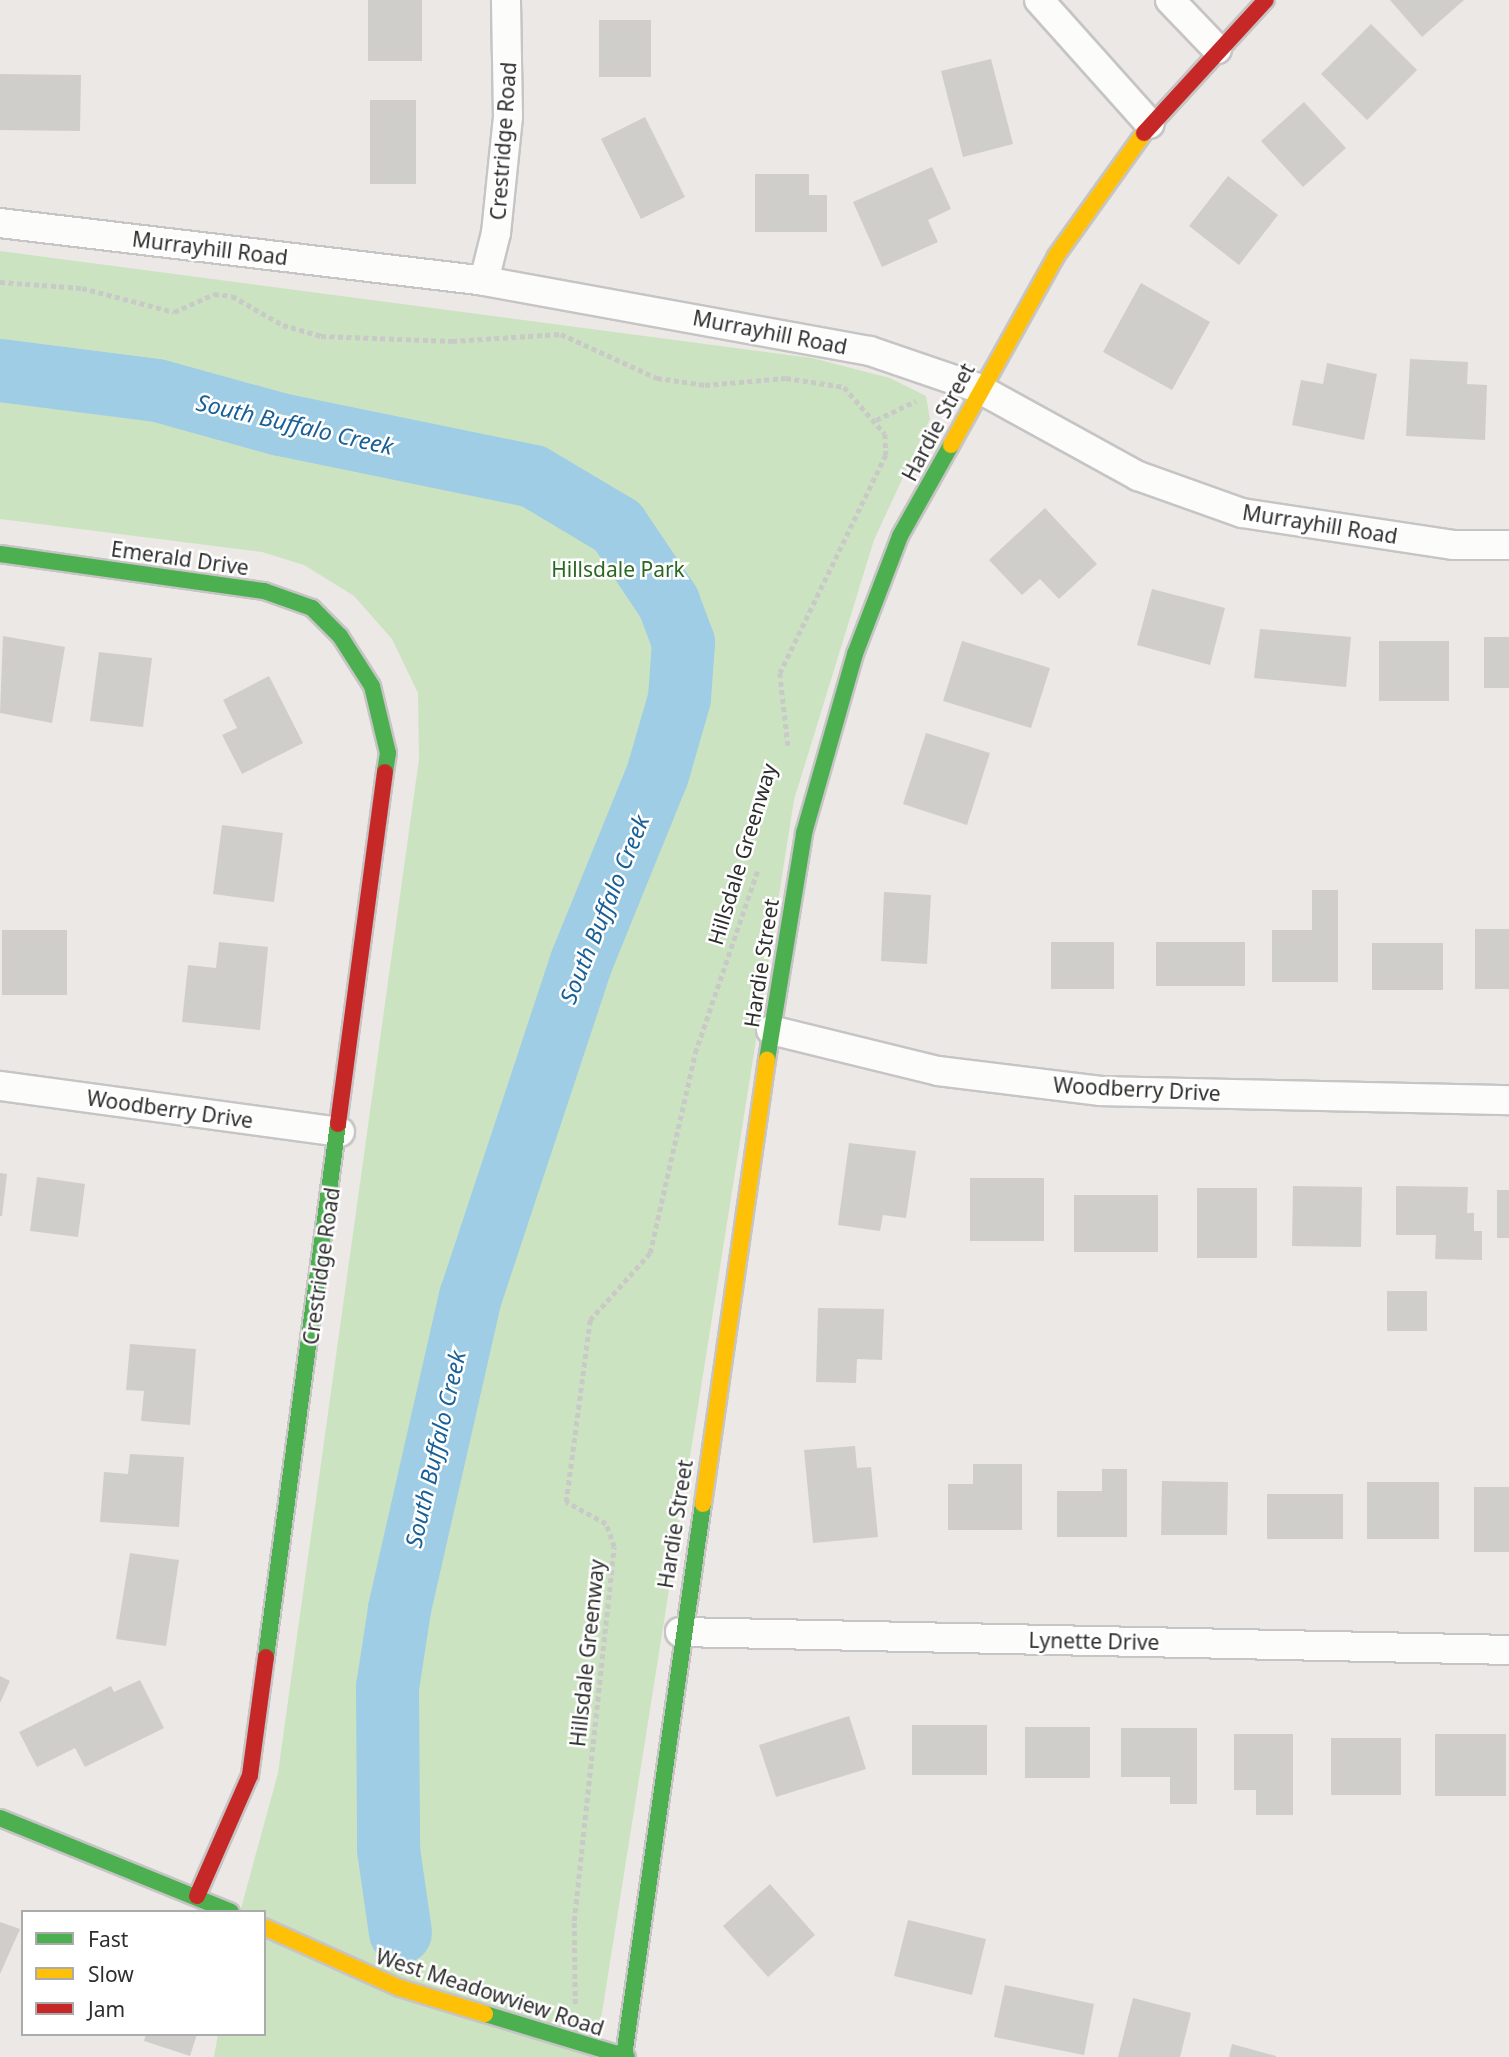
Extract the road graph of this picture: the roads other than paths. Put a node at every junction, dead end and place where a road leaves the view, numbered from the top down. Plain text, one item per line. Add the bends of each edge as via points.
1 (506, 0) edge
2 (1039, 0) edge
3 (1170, 0) edge
4 (1266, 0) edge
5 (1217, 49) junction
6 (1150, 124) junction
7 (0, 223) edge
8 (484, 281) junction
9 (978, 388) junction
10 (1509, 545) edge
11 (0, 554) edge
12 (340, 636) joint
13 (771, 1030) junction
14 (0, 1086) edge
15 (1509, 1100) edge
16 (340, 1132) junction
17 (680, 1632) junction
18 (1509, 1650) edge
19 (0, 1818) edge
20 (197, 1896) junction
21 (227, 1910) edge
22 (266, 1928) edge
23 (625, 2057) edge

1 - 8 street, Crestridge Road via 508,117 496,233
2 - 6 street
3 - 5 street
4 - 5 street, Hardie Street
5 - 6 street, Hardie Street
6 - 9 street, Hardie Street via 1056,256
7 - 8 street, Murrayhill Road
8 - 9 street, Murrayhill Road via 870,351
9 - 10 street, Murrayhill Road via 1138,476 1242,513 1453,545
9 - 13 street, Hardie Street via 900,536 855,654 804,833
11 - 12 street, Emerald Drive via 264,591 312,608
12 - 16 street, Crestridge Road via 372,685 388,753
13 - 15 street, Woodberry Drive via 938,1071 1101,1091
13 - 17 street, Hardie Street
14 - 16 street, Woodberry Drive
16 - 20 street, Crestridge Road via 250,1775
17 - 18 street, Lynette Drive
17 - 23 street, Hardie Street
19 - 20 street
20 - 21 street
22 - 23 street, West Meadowview Road via 400,1989 571,2045

